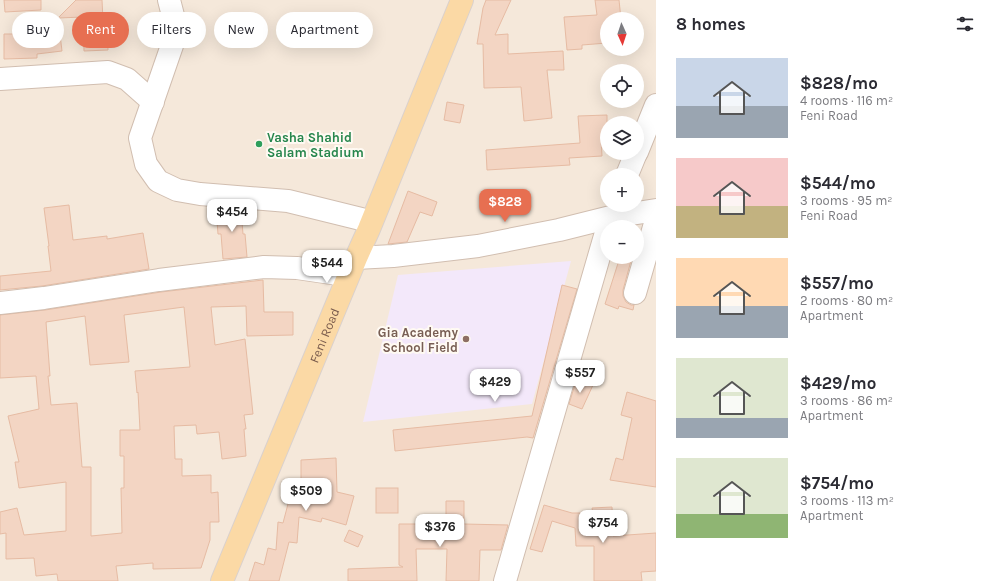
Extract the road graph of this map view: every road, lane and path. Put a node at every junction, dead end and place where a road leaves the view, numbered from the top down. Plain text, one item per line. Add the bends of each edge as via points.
1 (169, 0) edge
2 (447, 0) edge
3 (462, 0) edge
4 (0, 79) edge
5 (153, 102) junction
6 (656, 105) edge
7 (644, 135) edge
8 (656, 210) edge
9 (362, 219) junction
10 (610, 220) edge
11 (656, 220) edge
12 (600, 222) edge
13 (600, 254) edge
14 (356, 258) junction
15 (338, 274) junction
16 (635, 293) dead end
17 (0, 303) edge
18 (208, 581) edge
19 (222, 581) edge
20 (505, 581) edge

1 - 5 street via 177,31
2 - 9 main road
3 - 14 main road, Feni Road
4 - 5 street via 108,72 127,79
5 - 9 street via 140,138 146,164 158,180 177,190 288,201
6 - 7 street
8 - 10 street
9 - 15 main road
11 - 16 street
12 - 14 street via 478,246
13 - 20 street
14 - 19 main road, Feni Road
15 - 17 street via 297,268 264,267
15 - 18 main road

